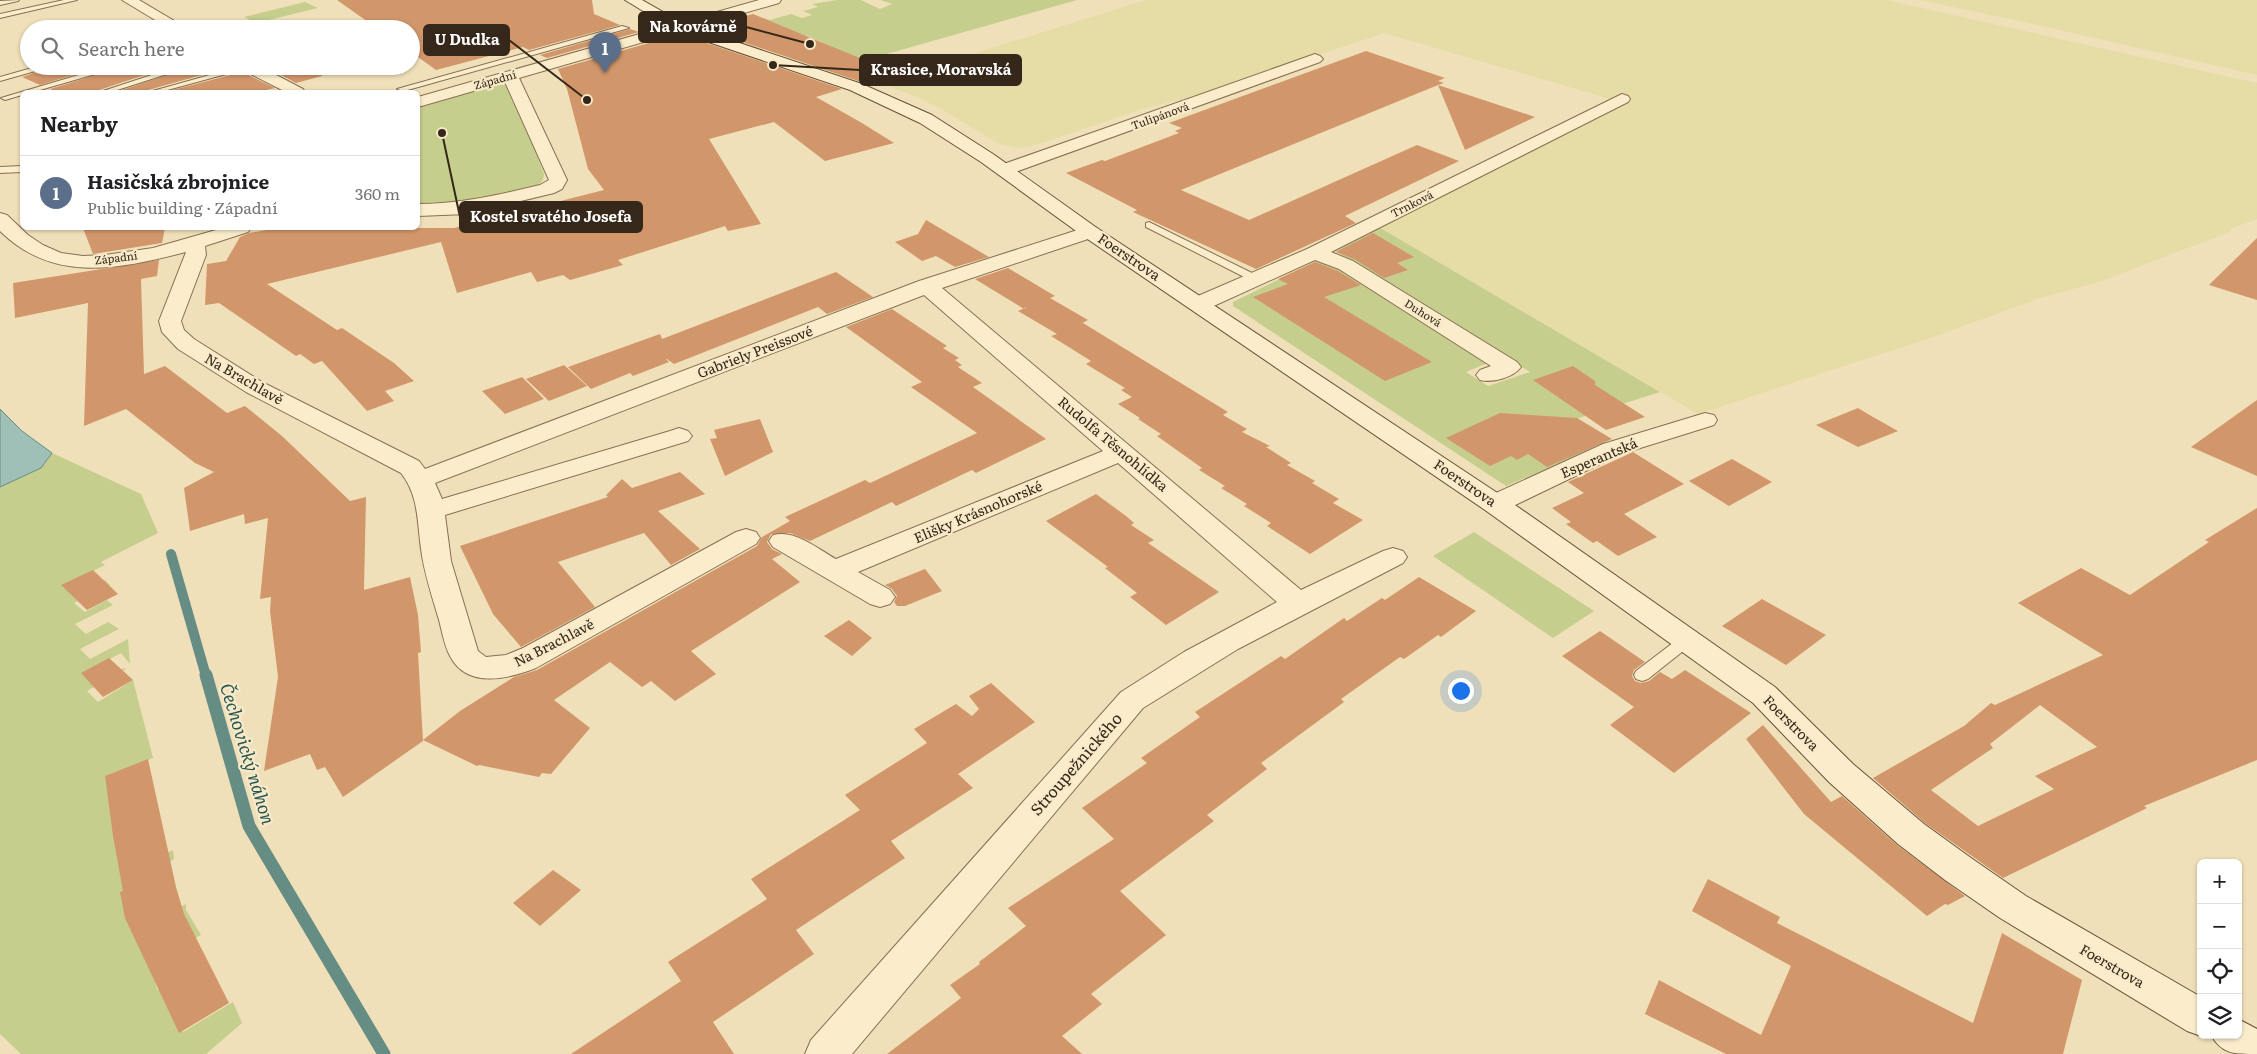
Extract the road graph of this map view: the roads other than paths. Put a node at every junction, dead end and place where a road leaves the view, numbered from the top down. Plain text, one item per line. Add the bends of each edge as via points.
1 (16, 0) edge
2 (74, 0) edge
3 (129, 0) edge
4 (632, 0) edge
5 (774, 0) edge
6 (0, 3) edge
7 (0, 16) edge
8 (165, 20) edge
9 (624, 28) dead end
10 (681, 28) junction
11 (1315, 59) dead end
12 (20, 74) edge
13 (87, 75) edge
14 (157, 75) edge
15 (217, 75) edge
16 (263, 75) edge
17 (510, 76) junction
18 (444, 77) junction
19 (0, 79) edge
20 (128, 86) junction
21 (401, 89) dead end
22 (465, 89) junction
23 (35, 90) edge
24 (112, 90) edge
25 (136, 90) edge
26 (161, 90) edge
27 (293, 90) edge
28 (20, 94) edge
29 (5, 98) dead end
30 (1622, 99) dead end
31 (420, 101) edge
32 (0, 170) edge
33 (20, 170) edge
34 (1004, 170) junction
35 (420, 210) edge
36 (20, 214) edge
37 (0, 219) edge
38 (1149, 225) dead end
39 (235, 230) edge
40 (1090, 232) junction
41 (195, 244) junction
42 (1314, 253) junction
43 (1256, 279) junction
44 (927, 286) junction
45 (1199, 304) junction
46 (1488, 376) dead end
47 (1705, 420) dead end
48 (679, 436) dead end
49 (1122, 452) junction
50 (422, 480) junction
51 (1496, 504) junction
52 (431, 511) junction
53 (746, 538) dead end
54 (783, 541) dead end
55 (1393, 556) dead end
56 (834, 571) junction
57 (880, 597) dead end
58 (1298, 604) junction
59 (1687, 640) junction
60 (1642, 675) dead end
61 (2197, 1016) edge
62 (2238, 1039) edge
63 (2257, 1050) edge
64 (826, 1054) edge

1 - 6 lane
2 - 7 lane
3 - 8 street
4 - 10 street, Foerstrova
5 - 10 street, Západní
9 - 18 lane
10 - 17 street, Západní
10 - 34 street, Foerstrova via 856,87 926,119
11 - 34 street, Tulipánová
12 - 19 lane
13 - 23 lane
14 - 20 lane
15 - 26 lane
16 - 27 street
17 - 22 street, Západní
17 - 35 street via 558,180 555,185 478,205
18 - 21 lane
18 - 22 lane
20 - 24 lane
20 - 25 lane
22 - 31 street, Západní
28 - 29 lane
30 - 42 street, Trnková
32 - 33 lane
34 - 40 street, Foerstrova
36 - 37 street, Západní
37 - 41 street, Západní via 19,239 65,260 116,259
38 - 43 lane
39 - 41 street, Západní
40 - 44 street, Gabriely Preissové
40 - 45 street, Foerstrova
41 - 50 street, Na Brachlavě via 196,255 170,321 173,332 191,348 254,387 410,467
42 - 43 street, Trnková
42 - 46 street, Duhová via 1346,265 1509,366
43 - 45 street, Trnková
44 - 49 street, Rudolfa Těsnohlídka
44 - 50 street, Gabriely Preissové
45 - 51 street, Foerstrova
47 - 51 street, Esperantská via 1612,449
48 - 52 street
49 - 56 street, Elišky Krásnohorské
49 - 58 street, Rudolfa Těsnohlídka
50 - 52 street, Na Brachlavě via 430,497
51 - 59 street, Foerstrova
52 - 53 street, Na Brachlavě via 437,560 464,654 467,660 485,668 511,665 528,658
54 - 56 street
55 - 58 street, Stroupežnického
56 - 57 street
58 - 64 street, Stroupežnického via 1172,672 1132,700
59 - 60 lane
59 - 61 street, Foerstrova via 1764,695 1841,773 1911,834 1958,869 2013,907
62 - 63 street

